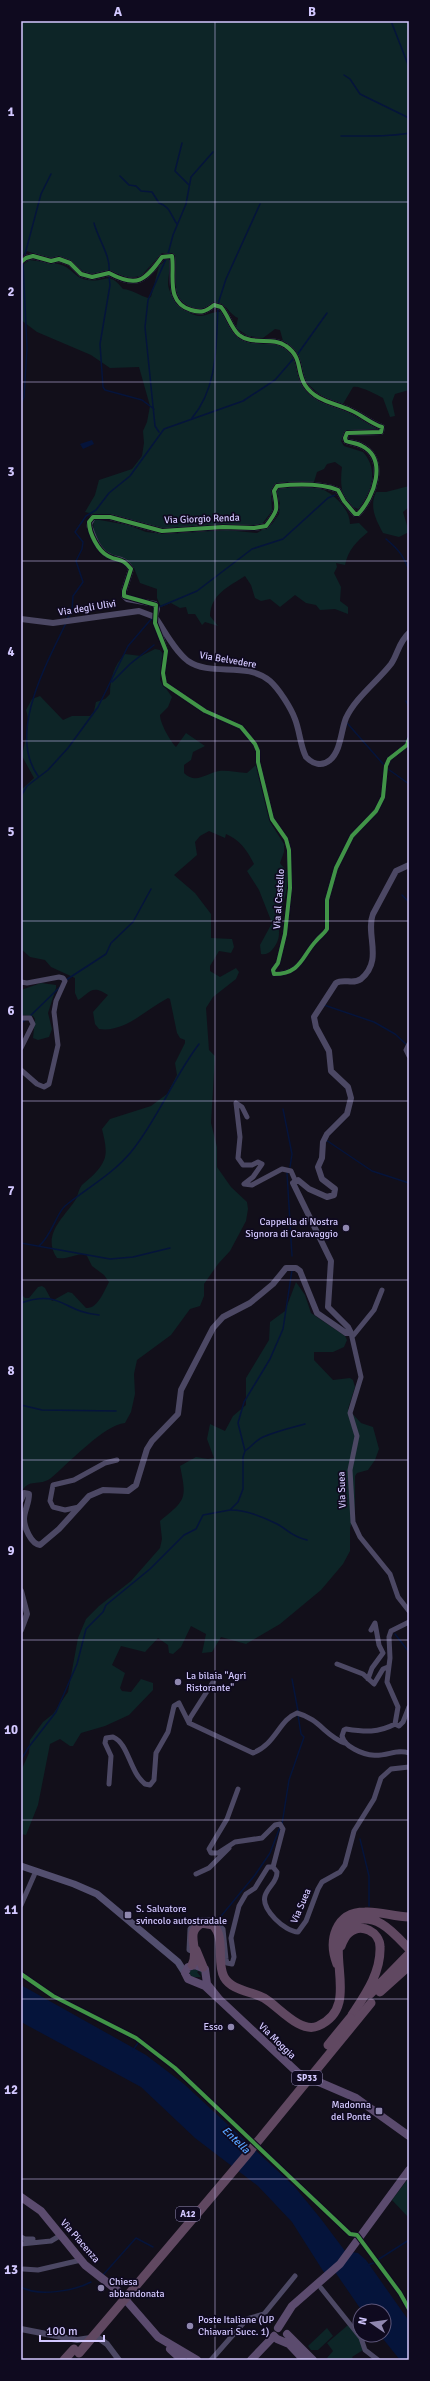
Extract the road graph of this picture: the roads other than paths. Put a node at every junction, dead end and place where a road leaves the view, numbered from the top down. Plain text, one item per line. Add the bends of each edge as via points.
1 (21, 262) edge
2 (155, 617) junction
3 (21, 619) edge
4 (409, 633) edge
5 (409, 739) edge
6 (409, 865) edge
7 (21, 982) edge
8 (21, 1018) edge
9 (409, 1044) edge
10 (21, 1048) edge
11 (409, 1056) edge
12 (21, 1070) edge
13 (247, 1117) dead end
14 (295, 1180) junction
15 (382, 1290) dead end
16 (351, 1335) junction
17 (117, 1460) dead end
18 (21, 1500) edge
19 (79, 1507) junction
20 (21, 1590) edge
21 (409, 1611) edge
22 (409, 1622) edge
23 (21, 1630) edge
24 (371, 1630) dead end
25 (337, 1664) dead end
26 (388, 1667) junction
27 (368, 1679) junction
28 (213, 1682) dead end
29 (409, 1707) edge
30 (189, 1723) junction
31 (395, 1724) junction
32 (345, 1743) junction
33 (409, 1753) edge
34 (409, 1767) edge
35 (109, 1784) dead end
36 (238, 1789) dead end
37 (231, 1845) junction
38 (21, 1866) edge
39 (273, 1866) junction
40 (36, 1871) junction
41 (196, 1874) dead end
42 (21, 1905) edge
43 (409, 1917) edge
44 (340, 1949) junction
45 (408, 1949) edge
46 (195, 1951) junction
47 (409, 1961) edge
48 (178, 1962) junction
49 (191, 1965) junction
50 (409, 1966) edge
51 (203, 1967) junction
52 (340, 1971) junction
53 (185, 1973) junction
54 (206, 1977) junction
55 (198, 1982) junction
56 (380, 1992) junction
57 (219, 1999) junction
58 (351, 2016) junction
59 (409, 2136) edge
60 (409, 2168) edge
61 (21, 2197) edge
62 (61, 2235) junction
63 (21, 2237) edge
64 (48, 2240) junction
65 (21, 2244) edge
66 (81, 2260) junction
67 (23, 2269) dead end
68 (295, 2276) dead end
69 (321, 2288) dead end
70 (278, 2328) junction
71 (21, 2330) edge
72 (274, 2336) junction
73 (285, 2337) junction
74 (176, 2351) junction
75 (75, 2354) edge
76 (64, 2360) edge
77 (119, 2360) edge
78 (182, 2360) edge
79 (194, 2360) edge
80 (211, 2360) edge
81 (251, 2360) edge
82 (304, 2360) edge
83 (313, 2360) edge
84 (378, 2360) edge

1 - 2 street, Via Giorgio Renda via 33,256 51,261 59,259 70,263 81,274 92,277 109,273 124,281 133,282 143,279 162,257 172,256 171,282 175,298 188,309 205,312 214,305 221,307 240,336 285,345 298,357 300,375 306,386 321,399 382,427 381,432 347,433 345,438 346,441 362,446 370,453 376,466 374,491 358,514 351,511 338,490 309,485 277,486 274,491 278,505 275,513 266,526 254,528 222,527 162,531 110,517 93,517 89,525 99,548 108,557 125,561 131,569 124,596 127,599 155,604
2 - 3 street, Via degli Ulivi via 139,611 53,623
2 - 4 street, Via Belvedere via 176,649 194,664 203,668 248,672 270,681 295,718 306,758 315,764 326,763 334,755 351,708 392,663 396,650
2 - 5 street, Via al Castello via 166,651 165,684 205,712 241,727 258,751 258,762 272,819 286,839 288,850 288,908 285,934 278,963 273,970 274,974 288,972 302,962 316,940 327,929 327,900 336,868 352,836 376,811 384,797 386,766 389,759 406,745
6 - 14 street via 396,871 370,921 374,949 362,978 336,983 314,1017 316,1027 329,1051 331,1071 348,1087 351,1098 346,1114 323,1142 322,1158 318,1167 322,1180 334,1187 335,1193 327,1197
7 - 12 street via 58,977 65,981 56,1000 54,1012 58,1045 48,1086 37,1084
8 - 10 street via 30,1018 33,1021
9 - 11 street via 406,1050
13 - 14 street via 242,1107 236,1103 240,1137 238,1158 243,1165 258,1162 262,1164 253,1177 244,1184 252,1185 282,1169 291,1171
14 - 16 street via 294,1184 331,1260 328,1307 348,1327
15 - 16 street via 374,1310
16 - 19 street via 317,1313 300,1271 296,1268 286,1268 250,1303 223,1317 213,1328 181,1390 178,1414 146,1449 136,1484 128,1491 106,1490 94,1494
16 - 21 street, Via Suea via 361,1378 350,1413 357,1436 350,1470 353,1522 360,1537 390,1574 398,1597
17 - 19 street via 105,1463 74,1480 53,1485 50,1501 53,1507 66,1510
18 - 19 street via 24,1493 28,1494 25,1526 38,1545 59,1529
20 - 23 street via 27,1614
22 - 26 street via 391,1631
24 - 27 street via 375,1623 383,1653 372,1668
25 - 27 street via 363,1674
26 - 27 street via 382,1669 374,1684
26 - 31 street via 387,1682 398,1707
28 - 30 street
29 - 31 street via 403,1722 398,1726
30 - 32 street via 253,1753 270,1744 291,1716 297,1713 317,1721 333,1738
30 - 35 street via 181,1704 176,1703 168,1732 156,1753 154,1780 150,1785 145,1784 134,1772 123,1744 113,1737 106,1738 105,1743 111,1756
31 - 32 street via 382,1731 344,1730 342,1736
32 - 33 street via 355,1750 375,1757 398,1752
34 - 39 street, Via Suea via 391,1768 381,1778 374,1799 354,1831 345,1866 340,1872 322,1882 306,1921 298,1932 285,1929 266,1902 266,1893 277,1878 278,1872
36 - 37 street, Via Suea via 227,1819 209,1849 211,1853 218,1852
37 - 39 street, Via Suea via 245,1839 262,1838 275,1825 280,1824 283,1829
37 - 41 street, Via Suea via 209,1868
38 - 40 main road, Via Moggia / SP33
39 - 46 street, Via Suea via 268,1868 255,1888 242,1899 231,1938 234,1957 232,1964 226,1963 223,1929 213,1920 198,1920 190,1929 188,1950
40 - 42 street
40 - 48 main road, Via Moggia / SP33 via 97,1894
43 - 52 highway via 365,1912 354,1914 344,1920 336,1929 332,1940 333,1952
44 - 45 highway via 338,1938 343,1929 356,1920 366,1918 380,1922
44 - 52 highway
44 - 58 highway via 349,1932 358,1928 366,1928 379,1939 380,1947 373,1982
45 - 58 highway, A12
46 - 49 highway
46 - 51 highway
46 - 52 highway via 192,1938 194,1929 202,1923 212,1925 219,1936 222,1970 229,1983 264,1998 286,2016 306,2026 316,2027 329,2020 338,2010
47 - 56 highway, A12
48 - 49 main road, Via Moggia / SP33
48 - 53 main road, Via Moggia / SP33
49 - 51 main road, Via Moggia / SP33
49 - 53 main road
50 - 56 highway
51 - 54 main road, Via Moggia / SP33 via 207,1972
53 - 55 main road, Via Moggia / SP33 via 189,1980
54 - 55 main road
54 - 57 main road, Via Moggia / SP33 via 207,1984
55 - 57 main road, Via Moggia / SP33
56 - 75 highway, A12, bridge via 245,2157
57 - 59 main road, Via Moggia / SP33 via 298,2073 356,2098
58 - 75 highway, A12, bridge
60 - 70 main road via 340,2264 284,2316
61 - 62 main road, Via Piacenza via 37,2207
62 - 64 street via 51,2241
62 - 66 main road, Via Piacenza
63 - 64 street
64 - 65 street
66 - 67 street via 38,2270
66 - 74 main road, Via Piacenza via 118,2291 158,2337
68 - 80 street via 264,2314 245,2320
69 - 84 street via 361,2338 365,2350
70 - 72 main road
70 - 73 main road via 284,2329
71 - 77 street via 77,2340 97,2338 107,2344
72 - 73 main road via 279,2340
72 - 81 main road
73 - 82 main road
73 - 83 main road
74 - 78 main road
74 - 79 main road
75 - 76 highway, A12

